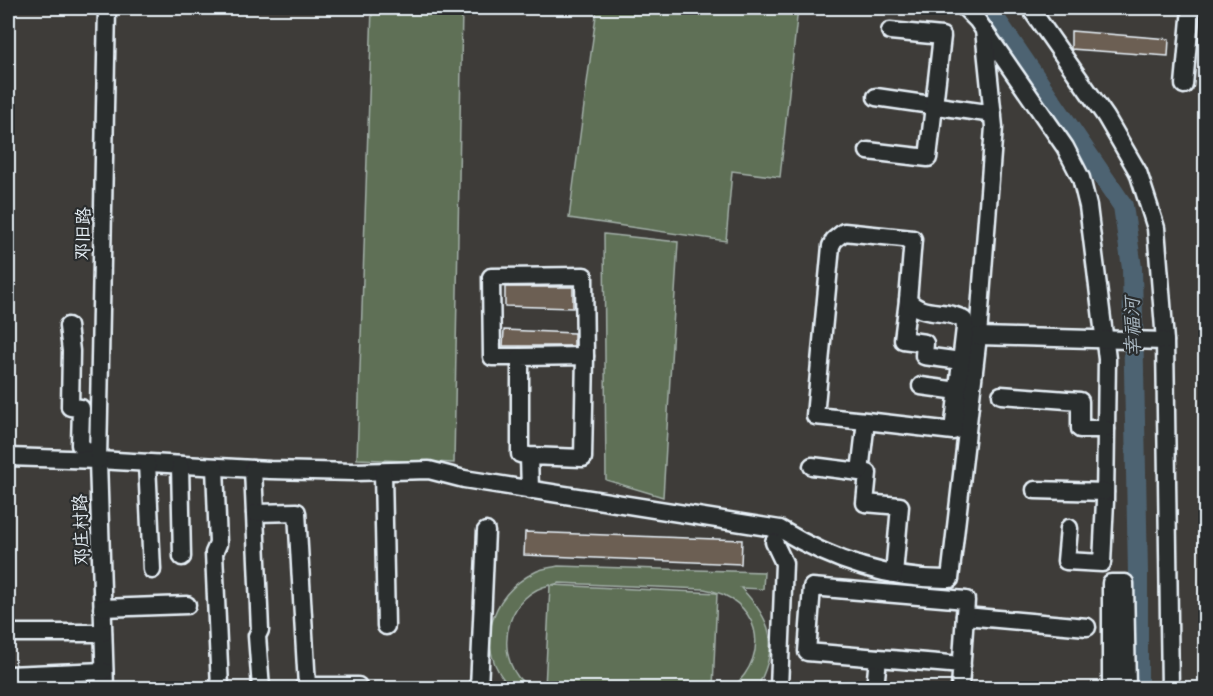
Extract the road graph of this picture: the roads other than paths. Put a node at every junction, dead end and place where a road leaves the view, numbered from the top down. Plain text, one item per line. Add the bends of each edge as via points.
1 (107, 8) edge
2 (965, 8) edge
3 (1030, 8) edge
4 (1191, 8) edge
5 (984, 30) junction
6 (890, 31) dead end
7 (1184, 85) dead end
8 (876, 98) dead end
9 (934, 106) junction
10 (993, 114) junction
11 (868, 151) dead end
12 (908, 300) junction
13 (68, 326) dead end
14 (978, 336) junction
15 (1112, 338) junction
16 (1165, 341) junction
17 (585, 356) junction
18 (520, 357) junction
19 (962, 361) junction
20 (921, 386) dead end
21 (958, 391) junction
22 (1001, 395) dead end
23 (866, 421) junction
24 (1106, 429) junction
25 (529, 456) junction
26 (8, 457) edge
27 (98, 460) junction
28 (147, 463) junction
29 (180, 465) junction
30 (812, 466) dead end
31 (215, 467) junction
32 (253, 469) junction
33 (383, 472) junction
34 (860, 472) junction
35 (530, 489) junction
36 (1035, 490) dead end
37 (1106, 496) junction
38 (255, 513) junction
39 (1068, 528) dead end
40 (486, 531) dead end
41 (774, 542) dead end
42 (182, 557) dead end
43 (152, 570) dead end
44 (894, 574) junction
45 (187, 605) dead end
46 (102, 608) junction
47 (965, 616) junction
48 (386, 626) dead end
49 (1086, 627) dead end
50 (8, 633) edge
51 (103, 633) junction
52 (878, 658) junction
53 (962, 665) junction
54 (1119, 667) junction
55 (104, 671) junction
56 (8, 675) edge
57 (33, 681) edge
58 (305, 687) edge
59 (105, 688) edge
60 (220, 688) edge
61 (261, 688) edge
62 (358, 688) edge
63 (480, 688) edge
64 (779, 688) edge
65 (875, 688) edge
66 (960, 688) edge
67 (1111, 688) edge
68 (1127, 688) edge
69 (1170, 688) edge

1 - 27 street, 邓旧路
2 - 5 street
3 - 16 street via 1106,117 1138,172 1156,228
4 - 7 street
5 - 10 street
5 - 15 street via 1065,147 1081,178
6 - 9 street via 942,36
8 - 9 street
9 - 10 street
9 - 11 street via 928,158
10 - 14 street
12 - 19 street via 917,309 956,314 964,320
12 - 19 street via 903,340 926,343 924,356
12 - 23 street via 913,239 844,232 834,240 815,416
13 - 27 street via 70,407 81,408 80,445
14 - 15 street
14 - 44 street via 950,579
15 - 16 street
15 - 24 street
16 - 69 street
17 - 18 street
17 - 18 street via 584,276 491,277 492,357
17 - 25 street via 583,458
18 - 25 street via 520,454
19 - 21 street
20 - 21 street
21 - 23 street via 953,431
22 - 24 street via 1080,401 1080,429
23 - 34 street
24 - 37 street
25 - 35 street
26 - 27 street
27 - 28 street
27 - 46 street, 邓庄村路
28 - 29 street
28 - 43 street
29 - 31 street
29 - 42 street
30 - 34 street
31 - 32 street
31 - 60 street
32 - 33 street
32 - 38 street
33 - 35 street via 429,470
33 - 48 street
34 - 44 street via 868,473 866,503 900,506
35 - 44 street via 780,529 858,567
36 - 37 street
37 - 39 street via 1102,563 1066,561
38 - 58 street via 297,512
38 - 61 street
40 - 63 street
41 - 64 street via 784,563
45 - 46 street
46 - 51 street, 邓庄村路
47 - 49 street
47 - 52 street via 966,600 812,587 807,652
47 - 53 street
50 - 51 street
51 - 55 street, 邓庄村路
52 - 53 street
52 - 65 street
53 - 66 street
54 - 54 street via 1118,611 1110,634
54 - 67 street
54 - 68 street
55 - 57 street
55 - 59 street, 邓庄村路
56 - 57 street
58 - 62 street

